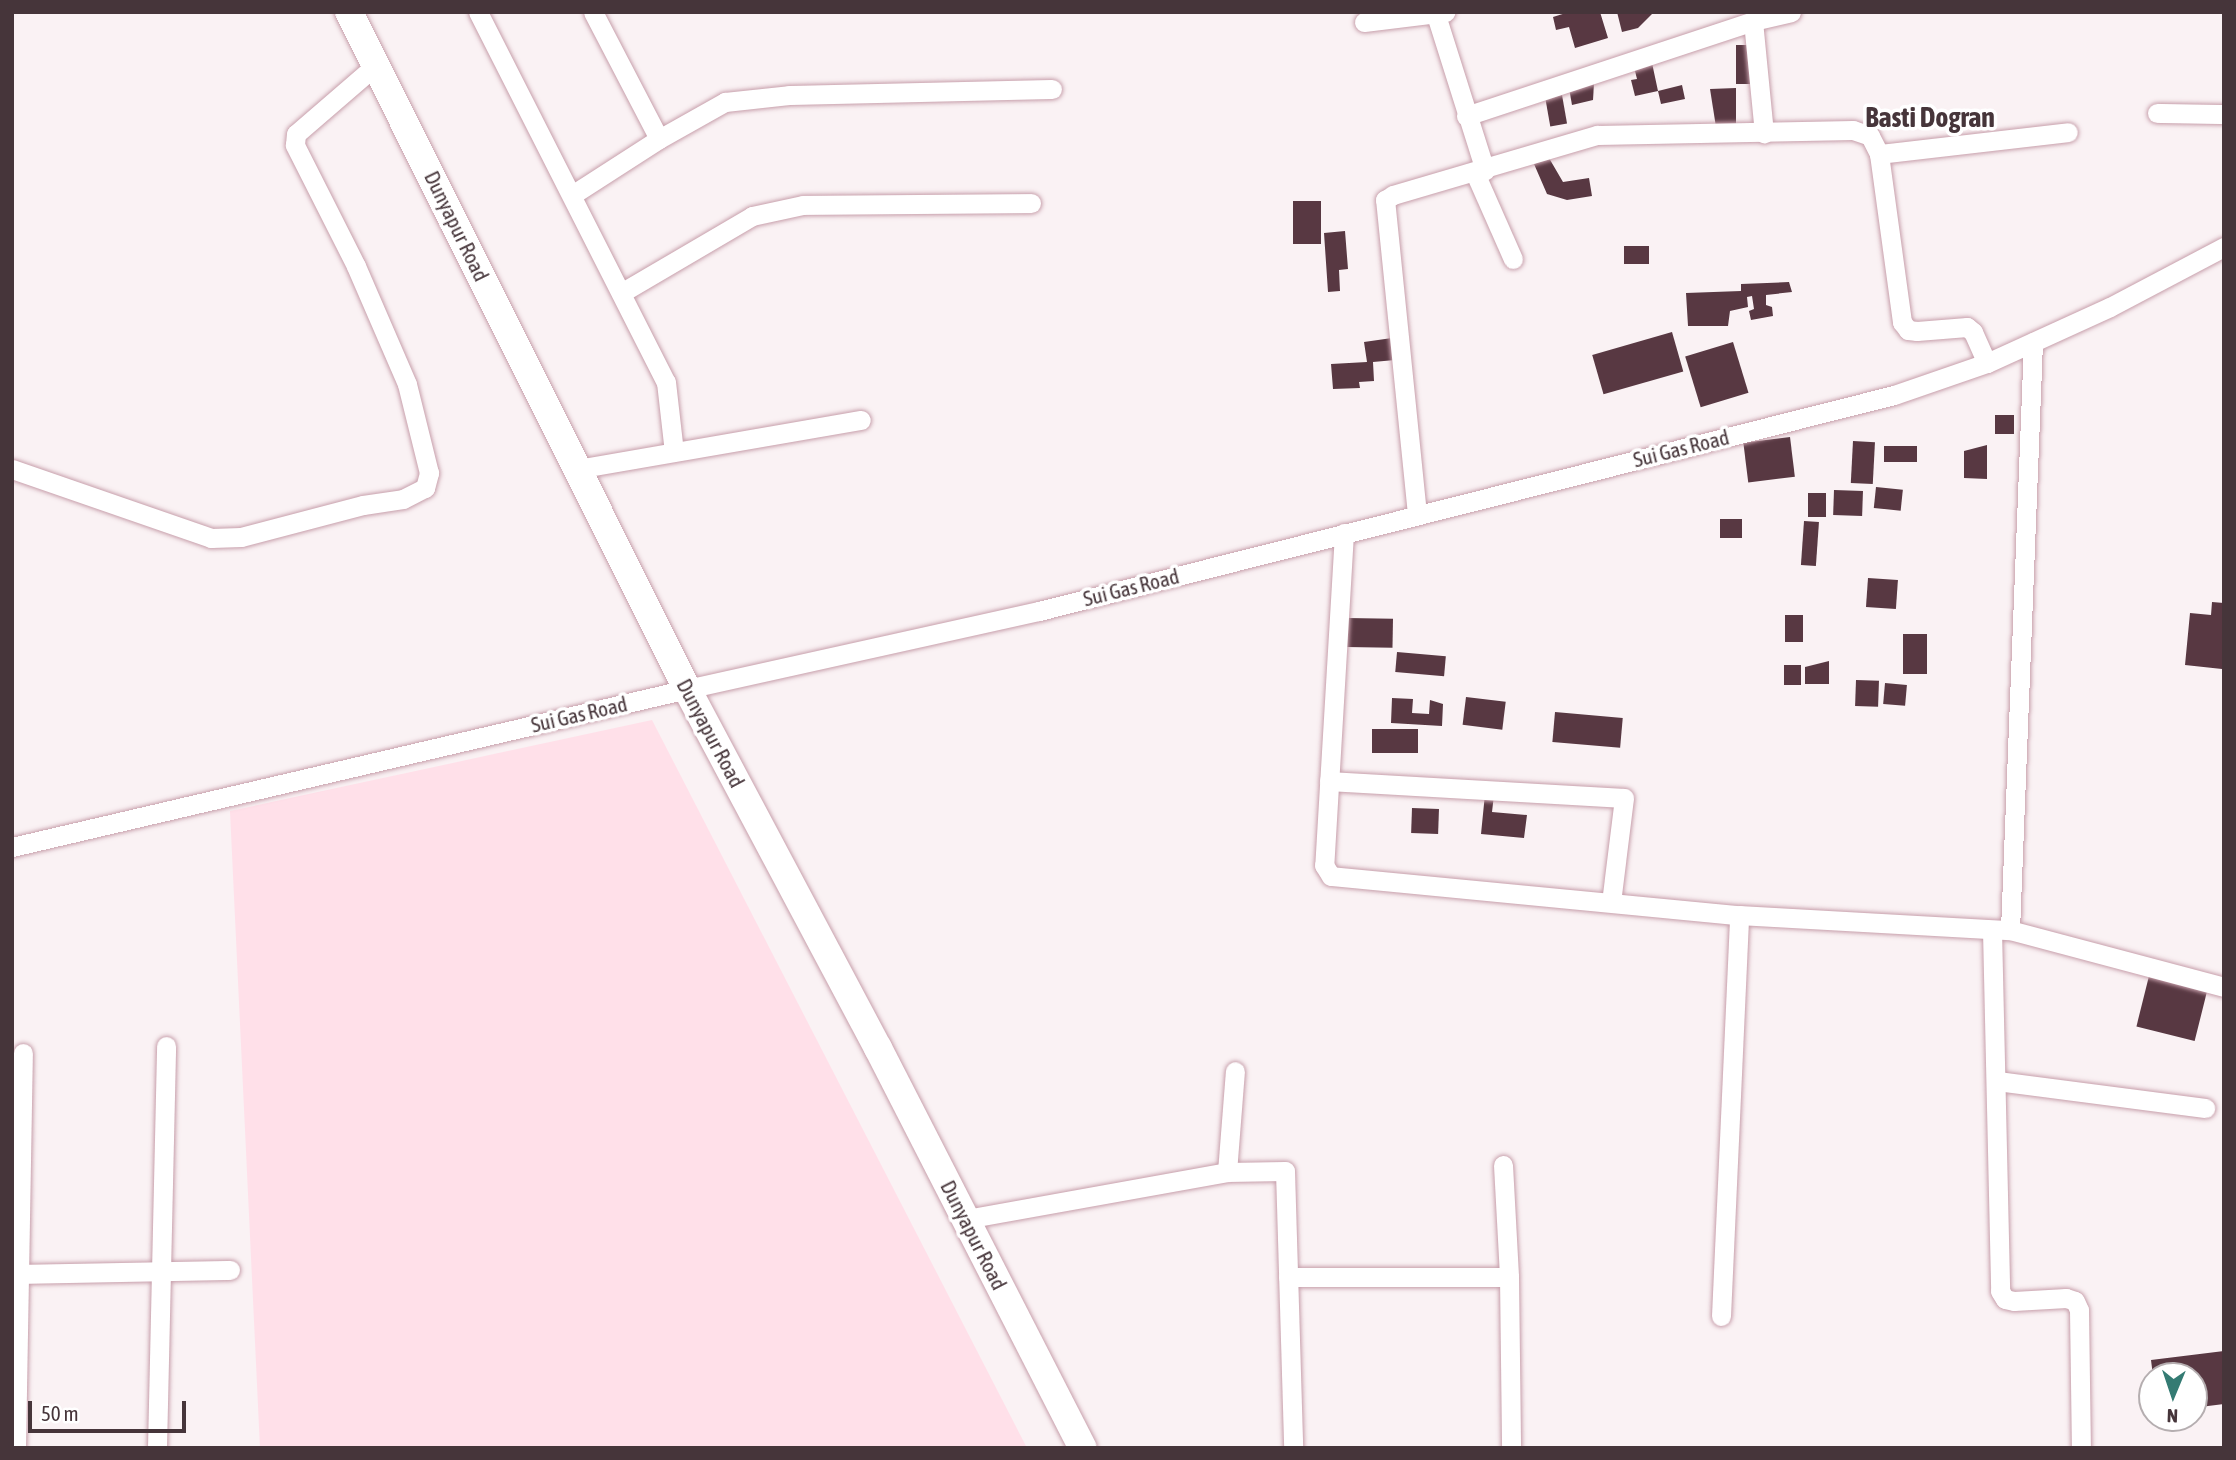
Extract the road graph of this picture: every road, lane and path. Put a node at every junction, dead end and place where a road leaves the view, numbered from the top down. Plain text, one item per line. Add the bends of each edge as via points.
1 (349, 12) edge
2 (478, 12) edge
3 (593, 12) edge
4 (1791, 12) edge
5 (1440, 14) edge
6 (1753, 21) junction
7 (1364, 22) dead end
8 (376, 65) junction
9 (1052, 89) dead end
10 (2157, 113) dead end
11 (2224, 114) edge
12 (1466, 116) junction
13 (2068, 132) dead end
14 (1764, 133) junction
15 (659, 139) junction
16 (1879, 154) junction
17 (1480, 172) junction
18 (572, 195) junction
19 (1031, 203) dead end
20 (2224, 247) edge
21 (1513, 259) dead end
22 (621, 293) junction
23 (2033, 342) junction
24 (1987, 363) junction
25 (861, 420) dead end
26 (674, 452) junction
27 (12, 469) edge
28 (577, 469) junction
29 (1418, 514) junction
30 (1344, 533) junction
31 (687, 689) junction
32 (1329, 781) junction
33 (12, 846) edge
34 (1611, 902) junction
35 (1739, 915) junction
36 (2001, 930) junction
37 (2224, 987) edge
38 (166, 1046) dead end
39 (23, 1053) dead end
40 (1234, 1072) dead end
41 (1997, 1081) junction
42 (2205, 1108) dead end
43 (1503, 1165) dead end
44 (1227, 1172) junction
45 (965, 1219) junction
46 (230, 1270) dead end
47 (161, 1272) junction
48 (16, 1274) edge
49 (1288, 1277) junction
50 (1509, 1277) junction
51 (1721, 1316) dead end
52 (16, 1448) edge
53 (157, 1448) edge
54 (1083, 1448) edge
55 (1293, 1448) edge
56 (1511, 1448) edge
57 (2081, 1448) edge

1 - 8 street, Dunyapur Road
2 - 18 street
3 - 15 street
4 - 6 street
5 - 7 street
5 - 12 street
6 - 12 street
6 - 14 street
8 - 27 street via 296,134 295,145 407,384 429,473 425,488 403,499 241,537 211,538
8 - 28 street, Dunyapur Road
9 - 15 street via 724,102
10 - 11 street
12 - 17 street
13 - 16 street
14 - 16 street via 1853,130 1870,136
14 - 17 street via 1597,135
15 - 18 street
16 - 24 street via 1902,322 1908,330 1917,331 1967,327
17 - 21 street
17 - 29 street via 1385,200
18 - 22 street
19 - 22 street via 803,205 752,216
20 - 23 street, Sui Gas Road
22 - 26 street via 666,382
23 - 24 street, Sui Gas Road
23 - 36 street
24 - 29 street, Sui Gas Road via 1894,395
25 - 26 street
26 - 28 street
28 - 31 street, Dunyapur Road
29 - 30 street, Sui Gas Road
30 - 31 street, Sui Gas Road via 1039,611
30 - 32 street
31 - 33 street, Sui Gas Road
31 - 45 street, Dunyapur Road
32 - 34 street via 1324,865 1331,876
32 - 34 street via 1624,798
34 - 35 street
35 - 36 street
35 - 51 street
36 - 37 street
36 - 41 street
38 - 47 street
39 - 48 street
40 - 44 street
41 - 42 street
41 - 57 street via 2000,1291 2005,1299 2014,1301 2075,1301 2079,1310
43 - 50 street
44 - 45 street
44 - 49 street via 1285,1171
45 - 54 street, Dunyapur Road
46 - 47 street
47 - 48 street
47 - 53 street
48 - 52 street
49 - 50 street
49 - 55 street
50 - 56 street

